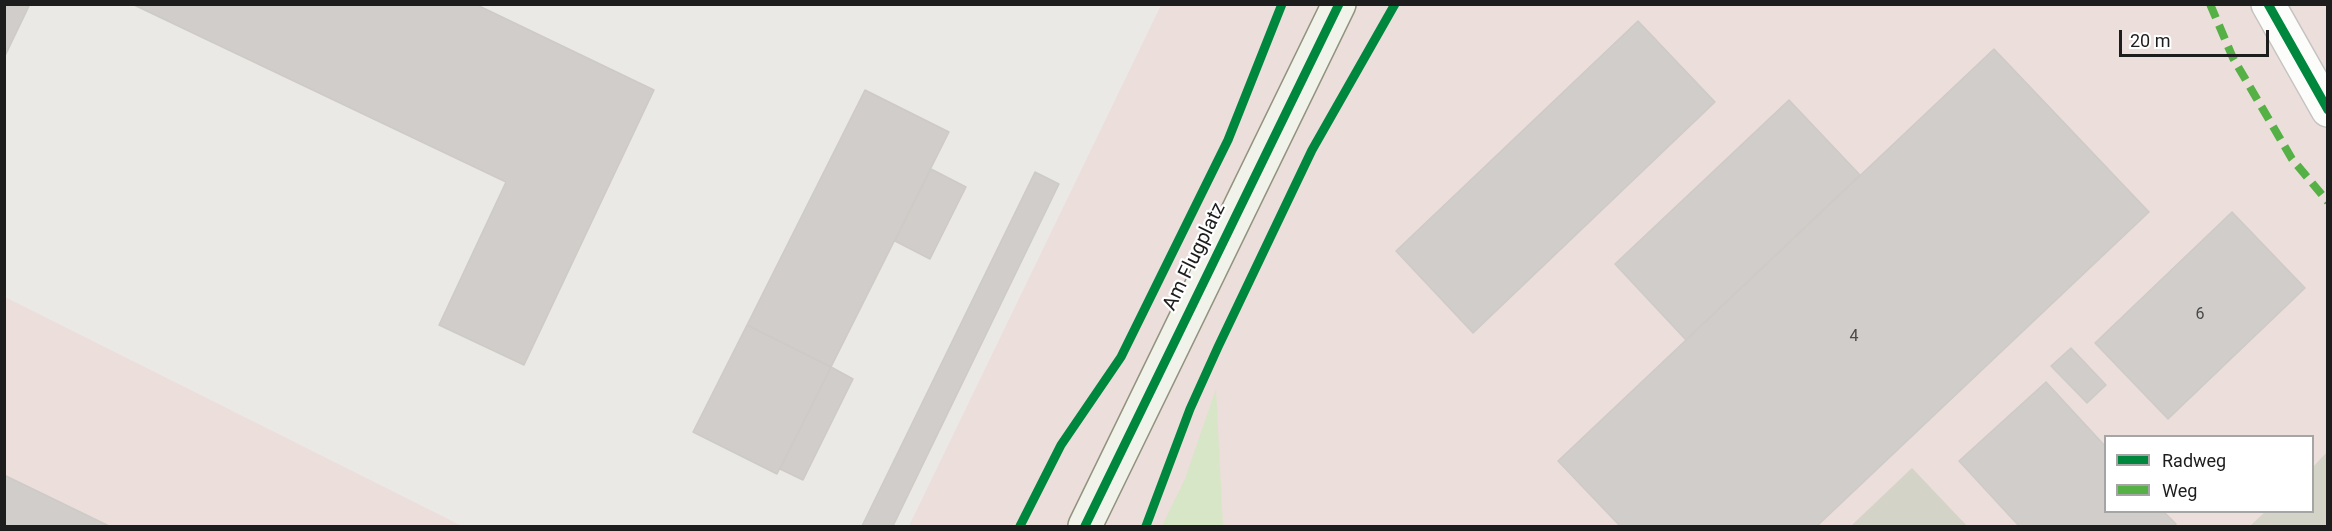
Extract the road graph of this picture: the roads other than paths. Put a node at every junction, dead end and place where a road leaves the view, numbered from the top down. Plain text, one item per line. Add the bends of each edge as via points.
1 (1339, 4) edge
2 (2268, 4) edge
3 (2328, 110) edge
4 (1085, 526) edge

1 - 4 street, Am Flugplatz
2 - 3 street

